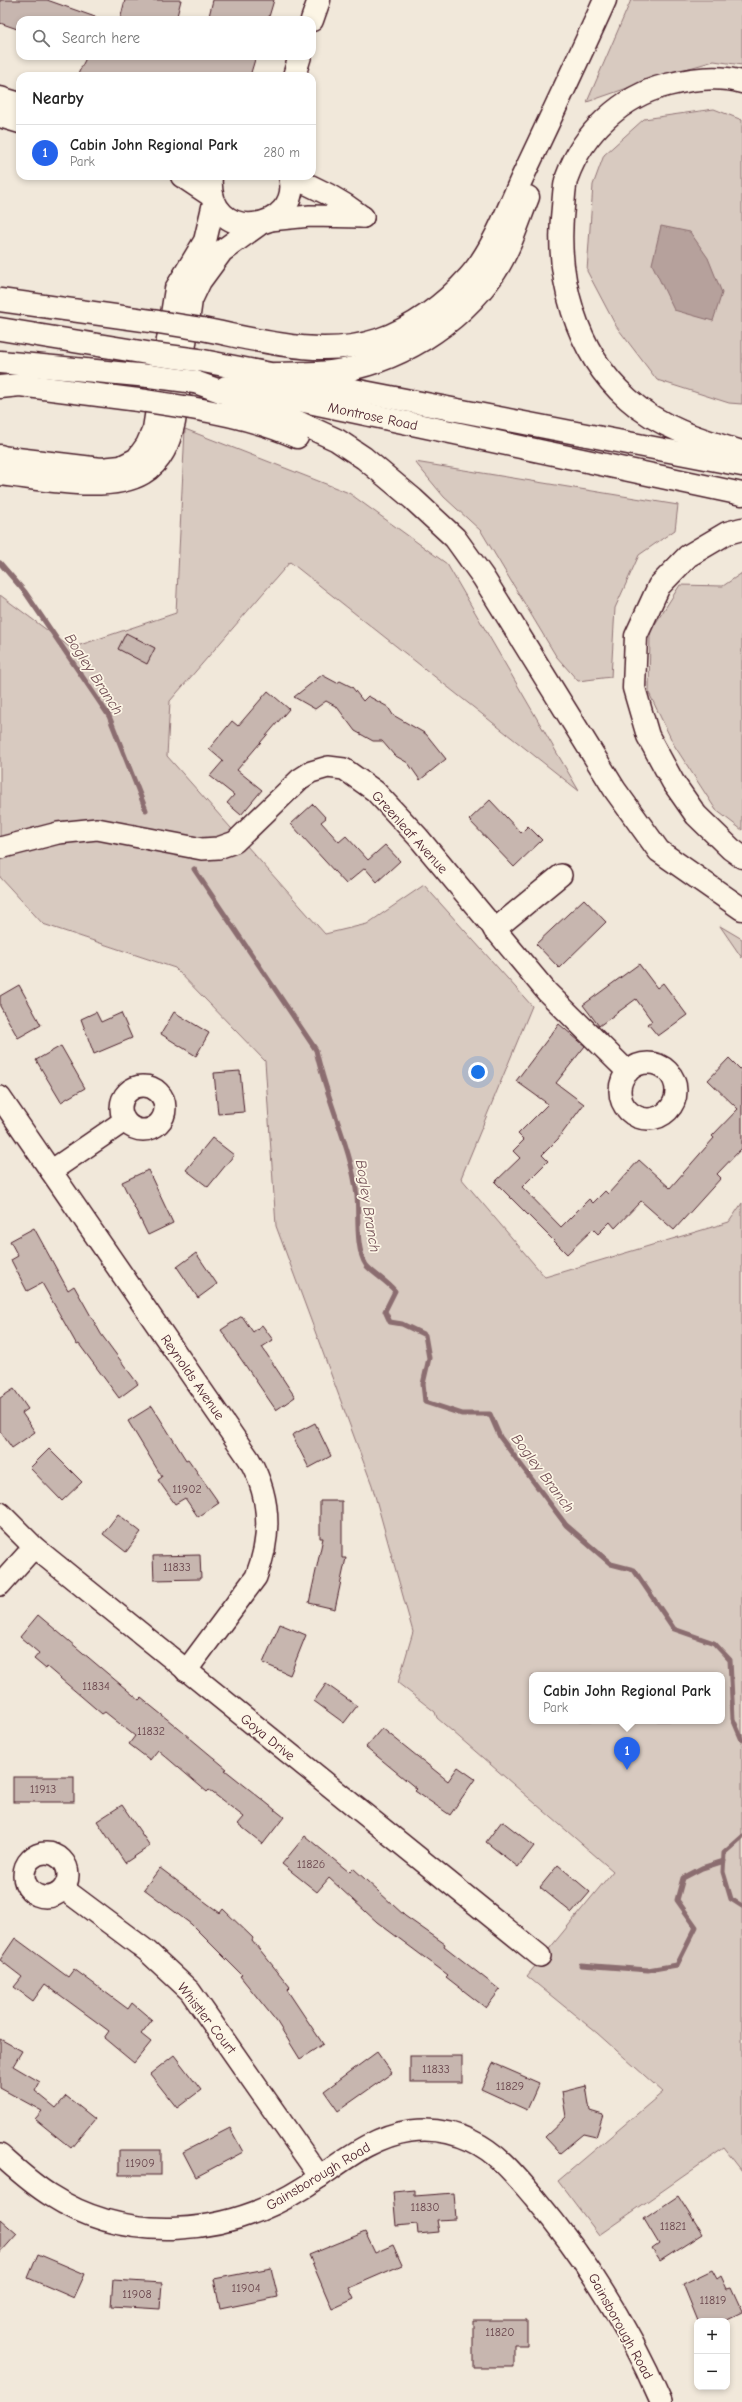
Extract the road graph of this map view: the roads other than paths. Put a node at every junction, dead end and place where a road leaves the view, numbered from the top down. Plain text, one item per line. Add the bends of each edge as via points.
1 (318, 0) edge
2 (605, 0) edge
3 (313, 16) edge
4 (299, 60) edge
5 (577, 63) junction
6 (295, 72) edge
7 (742, 82) edge
8 (0, 98) edge
9 (16, 103) edge
10 (0, 116) edge
11 (16, 121) edge
12 (190, 180) edge
13 (290, 180) edge
14 (298, 180) edge
15 (212, 191) edge
16 (264, 222) junction
17 (0, 300) edge
18 (0, 329) edge
19 (0, 362) edge
20 (276, 374) junction
21 (195, 382) junction
22 (0, 387) edge
23 (742, 452) edge
24 (0, 461) edge
25 (742, 465) edge
26 (742, 494) edge
27 (413, 499) junction
28 (742, 529) edge
29 (0, 848) edge
30 (742, 857) edge
31 (561, 875) dead end
32 (742, 909) edge
33 (494, 930) junction
34 (628, 1072) dead end
35 (0, 1097) edge
36 (124, 1121) dead end
37 (51, 1171) junction
38 (0, 1513) edge
39 (34, 1547) junction
40 (0, 1586) edge
41 (186, 1671) junction
42 (64, 1889) dead end
43 (540, 1956) dead end
44 (0, 2155) edge
45 (320, 2177) junction
46 (661, 2402) edge

1 - 3 main road
2 - 5 main road
4 - 6 main road
5 - 17 main road, bridge via 496,235 470,275 444,302 411,326 378,340 344,346 286,346 202,329
5 - 20 main road via 511,242 495,272 454,318 400,353 368,364 331,372
7 - 23 main road via 688,80 650,89 615,110 586,139 567,178 561,228 565,281 578,329 602,371 628,400 659,421 696,439
8 - 9 main road
10 - 11 main road
12 - 15 main road
13 - 16 main road via 290,195 281,212
14 - 16 street via 345,203 363,217 310,216
15 - 16 main road via 228,219 244,225
15 - 24 main road via 205,241 176,289 154,429 147,445 136,458 121,467 101,469
16 - 24 main road via 222,251 200,281 191,300 169,442 158,459 143,474 121,481 96,484
18 - 20 main road, Montrose Road, bridge
19 - 21 main road, Montrose Road, bridge
20 - 25 main road, Montrose Road
21 - 26 main road, Montrose Road via 271,394
21 - 27 main road via 265,407 337,440 364,458
22 - 27 main road, bridge via 20,385 234,415 276,428 355,465
27 - 32 main road via 455,538 483,577 615,790 659,851
28 - 30 main road via 727,532 688,556 659,586 636,636 634,688 648,736 673,782 696,815
29 - 33 street, Greenleaf Avenue via 58,833 97,829 202,849 218,848 235,842 300,779 311,772 328,767 344,769 375,791 413,832
31 - 33 street
33 - 34 street, Greenleaf Avenue via 547,992
35 - 37 street, Reynolds Avenue
36 - 37 street
37 - 41 street, Reynolds Avenue via 249,1459 264,1492 268,1533 256,1577
38 - 39 street, Goya Drive
39 - 40 street
39 - 41 street, Goya Drive
41 - 43 street, Goya Drive
42 - 45 street, Whistler Court via 147,1951 190,1991
44 - 45 street, Gainsborough Road via 49,2195 71,2206 116,2222 162,2228 188,2229 232,2221 283,2200
45 - 46 street, Gainsborough Road via 376,2140 412,2130 440,2131 473,2141 513,2172 590,2268 631,2338

